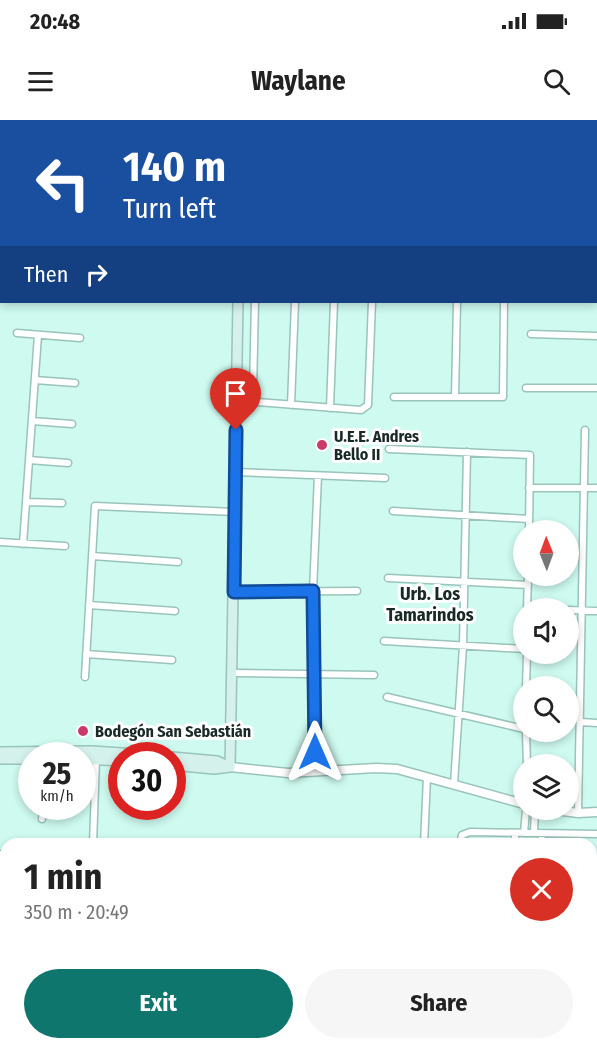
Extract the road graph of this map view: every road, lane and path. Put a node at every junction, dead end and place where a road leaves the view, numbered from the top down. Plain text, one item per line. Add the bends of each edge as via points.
1 (238, 303) edge
2 (255, 303) edge
3 (295, 303) edge
4 (334, 303) edge
5 (372, 303) edge
6 (457, 303) edge
7 (504, 303) edge
8 (16, 333) dead end
9 (531, 334) dead end
10 (38, 335) junction
11 (597, 336) edge
12 (80, 338) dead end
13 (35, 380) junction
14 (75, 383) dead end
15 (526, 388) dead end
16 (597, 388) edge
17 (394, 397) dead end
18 (455, 397) junction
19 (291, 405) junction
20 (330, 408) junction
21 (32, 421) junction
22 (72, 424) dead end
23 (585, 430) dead end
24 (389, 449) dead end
25 (467, 452) junction
26 (30, 460) junction
27 (68, 463) dead end
28 (236, 472) junction
29 (318, 476) junction
30 (385, 478) dead end
31 (529, 488) junction
32 (584, 488) junction
33 (597, 488) edge
34 (26, 502) junction
35 (62, 503) dead end
36 (393, 511) dead end
37 (234, 512) junction
38 (466, 515) junction
39 (529, 519) joint
40 (0, 542) edge
41 (23, 544) junction
42 (64, 546) dead end
43 (92, 555) junction
44 (178, 562) dead end
45 (388, 578) dead end
46 (465, 581) junction
47 (513, 584) edge
48 (313, 591) junction
49 (357, 591) dead end
50 (234, 592) junction
51 (89, 605) junction
52 (582, 610) junction
53 (175, 611) dead end
54 (597, 611) edge
55 (384, 641) dead end
56 (463, 646) junction
57 (513, 648) edge
58 (86, 654) junction
59 (172, 660) dead end
60 (233, 673) junction
61 (315, 675) junction
62 (374, 675) dead end
63 (85, 677) dead end
64 (387, 697) dead end
65 (459, 713) junction
66 (580, 722) junction
67 (597, 723) edge
68 (513, 728) edge
69 (0, 752) edge
70 (108, 752) edge
71 (186, 758) edge
72 (0, 759) edge
73 (18, 759) edge
74 (96, 759) edge
75 (108, 760) edge
76 (186, 766) edge
77 (230, 767) junction
78 (579, 768) edge
79 (314, 772) junction
80 (427, 777) junction
81 (454, 784) junction
82 (513, 801) edge
83 (597, 812) edge
84 (579, 813) edge
85 (94, 820) edge
86 (525, 820) edge
87 (536, 820) edge
88 (515, 833) junction
89 (524, 833) junction
90 (538, 833) junction
91 (597, 834) edge
92 (93, 838) edge
93 (424, 838) edge
94 (461, 838) edge
95 (515, 838) edge
96 (539, 838) edge

1 - 28 main road
2 - 19 street via 253,396 259,404
3 - 19 street
4 - 20 street
5 - 20 street via 368,405 361,410
6 - 18 street
7 - 18 street via 503,397
8 - 10 street
9 - 11 street
10 - 12 street
10 - 13 street
13 - 14 street
13 - 21 street
15 - 16 street
17 - 18 street
19 - 20 street
21 - 22 street
21 - 26 street
23 - 32 street
24 - 25 street
25 - 31 street via 531,456
25 - 38 street
26 - 27 street
26 - 34 street
28 - 29 street
28 - 37 main road
29 - 30 street
29 - 48 street
31 - 32 street
31 - 39 street
32 - 33 street
32 - 52 street
34 - 35 street
34 - 41 street
36 - 38 street
37 - 43 street via 95,506
37 - 50 main road
38 - 39 street
38 - 46 street
40 - 41 street
41 - 42 street
43 - 44 street
43 - 51 street
45 - 46 street
46 - 47 street
46 - 56 street
48 - 49 street
48 - 50 street
48 - 61 street
50 - 60 main road
51 - 53 street
51 - 58 street
52 - 54 street
52 - 66 street
55 - 56 street
56 - 57 street
56 - 65 street
58 - 59 street
58 - 63 street
60 - 61 street
60 - 77 main road
61 - 62 street
61 - 79 street
64 - 65 street
65 - 68 street
65 - 81 street
66 - 67 street
66 - 78 street
69 - 70 main road
71 - 77 main road via 216,761
72 - 73 main road
74 - 75 main road
76 - 77 main road
77 - 79 street
79 - 80 street via 376,768
80 - 81 street
80 - 93 street
81 - 82 street
83 - 84 street
85 - 92 street
86 - 89 street
87 - 90 street
88 - 89 street
88 - 94 street via 470,832
88 - 95 street
89 - 90 street
90 - 91 street
90 - 96 street

